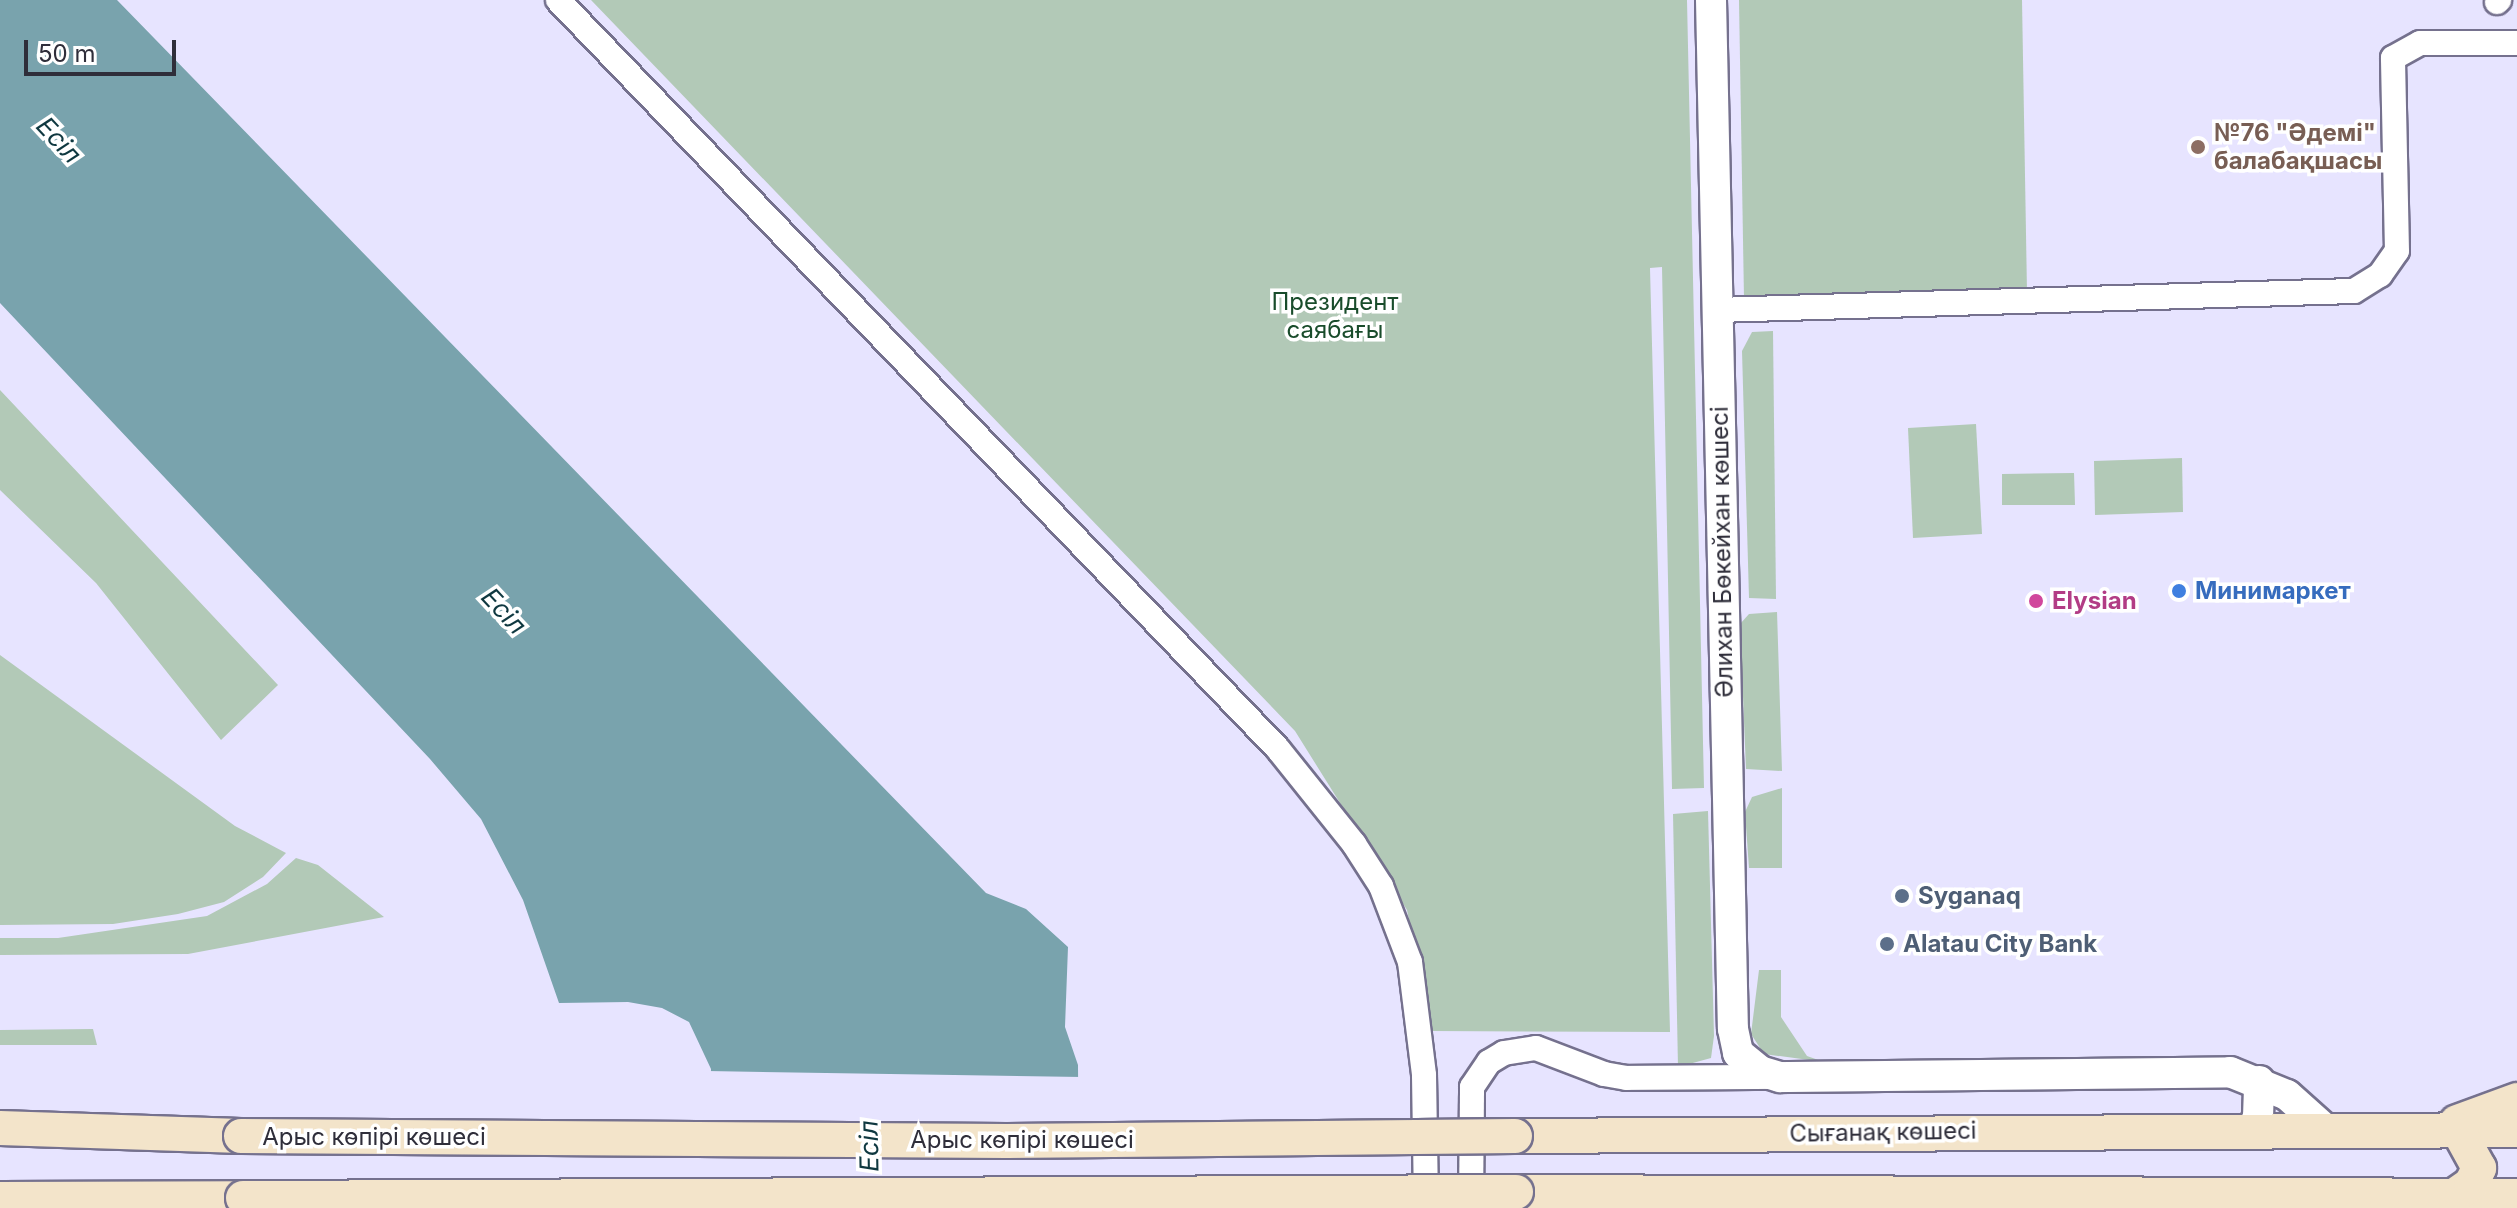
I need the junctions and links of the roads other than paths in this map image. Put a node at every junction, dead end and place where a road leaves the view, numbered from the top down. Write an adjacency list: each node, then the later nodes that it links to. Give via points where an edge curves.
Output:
1 (558, 0): 18 (street, via 1278,749 1354,844 1381,886 1410,962 1424,1075)
2 (1711, 0): 4 (street, Әлихан Бөкейхан көшесі)
3 (2517, 43): 4 (street, via 2420,43 2393,58 2397,251 2380,275 2354,291)
4 (1717, 310): 5 (street, Әлихан Бөкейхан көшесі, via 1734,1041 1747,1063)
5 (1780, 1077): 6 (street, via 2230,1072); 19 (street, via 1627,1078 1536,1048 1504,1053 1489,1062 1472,1087)
6 (2259, 1081): 9 (street, via 2258,1117); 10 (street, via 2287,1095)
7 (2517, 1100): 11 (main road)
8 (0, 1128): 13 (main road, Арыс көпірі көшесі, bridge, via 241,1136 1007,1141)
9 (2252, 1129): 10 (main road, Сығанақ көшесі); 13 (main road, Сығанақ көшесі)
10 (2325, 1129): 11 (main road, Сығанақ көшесі)
11 (2446, 1130): 12 (main road, Сығанақ көшесі); 15 (main road, via 2479,1168 2471,1184)
12 (2517, 1130)
13 (1515, 1136)
14 (2344, 1195): 15 (main road); 17 (main road, bridge, via 1516,1192); 20 (main road)
15 (2454, 1196): 16 (main road)
16 (2517, 1196)
17 (0, 1199)
18 (1426, 1208)
19 (1471, 1208)
20 (2410, 1208)

